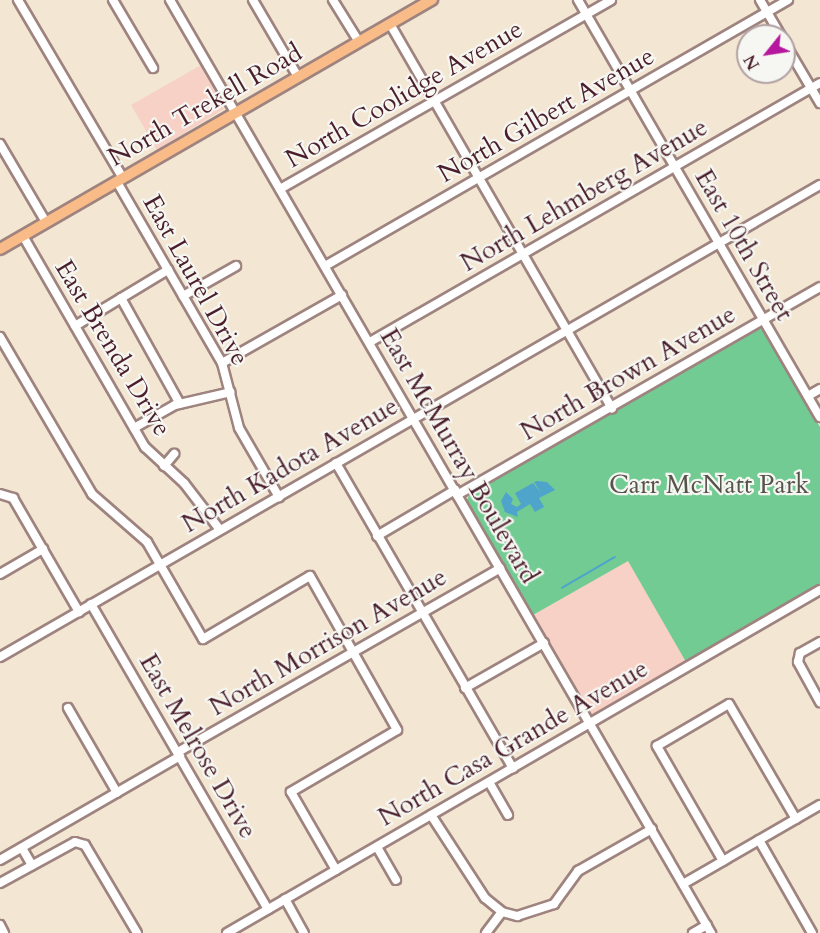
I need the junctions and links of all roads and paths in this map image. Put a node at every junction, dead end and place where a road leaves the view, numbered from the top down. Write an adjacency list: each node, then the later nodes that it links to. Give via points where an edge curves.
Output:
1 (18, 0): 28 (street, East Laurel Drive)
2 (113, 0): 17 (street)
3 (170, 0): 24 (street, East McMurray Boulevard)
4 (253, 0): 18 (street)
5 (333, 0): 15 (street)
6 (432, 0): 13 (main road, North Trekell Road)
7 (578, 0): 12 (street, East 10th Street)
8 (611, 0): 12 (street, North Coolidge Avenue)
9 (759, 0): 11 (street)
10 (788, 0): 11 (street, North Gilbert Avenue)
11 (766, 12): 14 (street); 21 (street, North Gilbert Avenue)
12 (586, 14): 21 (street, East 10th Street); 22 (street, North Coolidge Avenue)
13 (390, 24): 15 (main road, North Trekell Road); 22 (street)
14 (774, 24)
15 (360, 42): 18 (main road, North Trekell Road)
16 (796, 62): 20 (street)
17 (153, 68)
18 (298, 77): 24 (main road, North Trekell Road)
19 (820, 83): 20 (street, North Lehmberg Avenue)
20 (811, 88): 23 (street); 26 (street, North Lehmberg Avenue)
21 (631, 91): 26 (street, East 10th Street); 27 (street, North Gilbert Avenue)
22 (435, 102): 27 (street); 30 (street, North Coolidge Avenue)
23 (820, 103)
24 (237, 112): 28 (main road, North Trekell Road); 30 (street, East McMurray Boulevard)
25 (0, 144): 31 (street)
26 (675, 167): 33 (street, East 10th Street); 35 (street, North Lehmberg Avenue)
27 (480, 178): 35 (street); 37 (street, North Gilbert Avenue)
28 (120, 180): 31 (main road, North Trekell Road); 38 (street, East Laurel Drive)
29 (820, 185): 33 (street, North Kadota Avenue)
30 (280, 189): 37 (street, East McMurray Boulevard)
31 (46, 222): 32 (main road, North Trekell Road)
32 (23, 236): 34 (main road, North Trekell Road); 44 (street, East Brenda Drive)
33 (719, 243): 43 (street, East 10th Street); 45 (street, North Kadota Avenue)
34 (0, 249)
35 (523, 254): 45 (street); 47 (street, North Lehmberg Avenue)
36 (236, 266): 41 (street)
37 (325, 266): 40 (street, East McMurray Boulevard)
38 (168, 270): 41 (street, East Laurel Drive); 42 (street)
39 (820, 287): 43 (street, North Brown Avenue)
40 (342, 295): 47 (street, East McMurray Boulevard); 48 (street)
41 (183, 296): 48 (street, East Laurel Drive)
42 (121, 298): 44 (street); 52 (street)
43 (763, 319): 51 (street, East 10th Street); 53 (street, North Brown Avenue)
44 (75, 326): 56 (street, East Brenda Drive)
45 (567, 331): 53 (street); 55 (street, North Kadota Avenue)
46 (0, 337): 66 (street, via 92,494 147,542)
47 (370, 342): 55 (street, East McMurray Boulevard)
48 (222, 363): 50 (street, East Laurel Drive)
49 (820, 388): 51 (street)
50 (231, 392): 52 (street); 62 (street, East Laurel Drive, via 239,428)
51 (808, 396): 54 (street, East 10th Street)
52 (180, 404): 56 (street)
53 (612, 408): 60 (street, North Brown Avenue)
54 (820, 417)
55 (414, 418): 58 (street, North Kadota Avenue); 60 (street, East McMurray Boulevard)
56 (134, 428): 59 (street, East Brenda Drive, via 145,447)
57 (174, 454): 59 (street)
58 (336, 464): 62 (street, North Kadota Avenue); 64 (street)
59 (164, 466): 63 (street, East Brenda Drive, via 197,497)
60 (456, 492): 64 (street, North Brown Avenue); 67 (street, East McMurray Boulevard)
61 (0, 494): 65 (street, via 13,498)
62 (279, 496): 63 (street, North Kadota Avenue)
63 (220, 530): 66 (street, North Kadota Avenue)
64 (377, 536): 72 (street)
65 (43, 549): 68 (street); 71 (street)
66 (160, 565): 70 (street, North Kadota Avenue); 75 (street, via 203,639 310,576)
67 (500, 568): 72 (street, North Morrison Avenue); 74 (street, East McMurray Boulevard)
68 (0, 574)
69 (820, 590): 80 (street, North Casa Grande Avenue)
70 (91, 604): 71 (street, North Kadota Avenue); 81 (street, East Melrose Drive)
71 (79, 612): 76 (street, North Kadota Avenue)
72 (421, 612): 75 (street, North Morrison Avenue); 77 (street)
73 (820, 642): 78 (street, via 800,653 798,662)
74 (544, 643): 77 (street); 80 (street, East McMurray Boulevard)
75 (353, 652): 81 (street, North Morrison Avenue); 96 (street, via 398,730 291,792)
76 (0, 657)
77 (465, 688): 82 (street)
78 (820, 702)
79 (68, 708): 84 (street)
80 (590, 722): 82 (street, North Casa Grande Avenue); 89 (street, East McMurray Boulevard)
81 (179, 754): 84 (street, North Morrison Avenue); 101 (street, East Melrose Drive)
82 (513, 768): 83 (street, North Casa Grande Avenue)
83 (489, 782): 86 (street, North Casa Grande Avenue); 87 (street)
84 (117, 793): 92 (street, North Morrison Avenue)
85 (820, 805): 88 (street)
86 (431, 815): 91 (street, North Casa Grande Avenue); 102 (street, via 485,898)
87 (508, 815)
88 (796, 819): 90 (street); 94 (street, via 729,704 657,746)
89 (652, 829): 99 (street, East McMurray Boulevard); 102 (street, via 578,871 554,904 517,916)
90 (759, 840): 94 (street); 111 (street)
91 (377, 847): 96 (street, North Casa Grande Avenue); 97 (street)
92 (22, 848): 93 (street, North Morrison Avenue); 95 (street)
93 (0, 860)
94 (723, 861): 99 (street)
95 (32, 865): 98 (street); 106 (street, via 75,842 85,845)
96 (336, 870): 100 (street, North Casa Grande Avenue)
97 (396, 880)
98 (0, 884)
99 (683, 884): 104 (street, East McMurray Boulevard)
100 (285, 899): 101 (street, North Casa Grande Avenue); 108 (street)
101 (268, 909): 107 (street, North Casa Grande Avenue)
102 (502, 912): 109 (street)
103 (0, 925): 105 (street)
104 (709, 929): 110 (street)
105 (4, 933)
106 (137, 933)
107 (227, 933)
108 (304, 933)
109 (486, 933)
110 (693, 933)
111 (812, 933)

